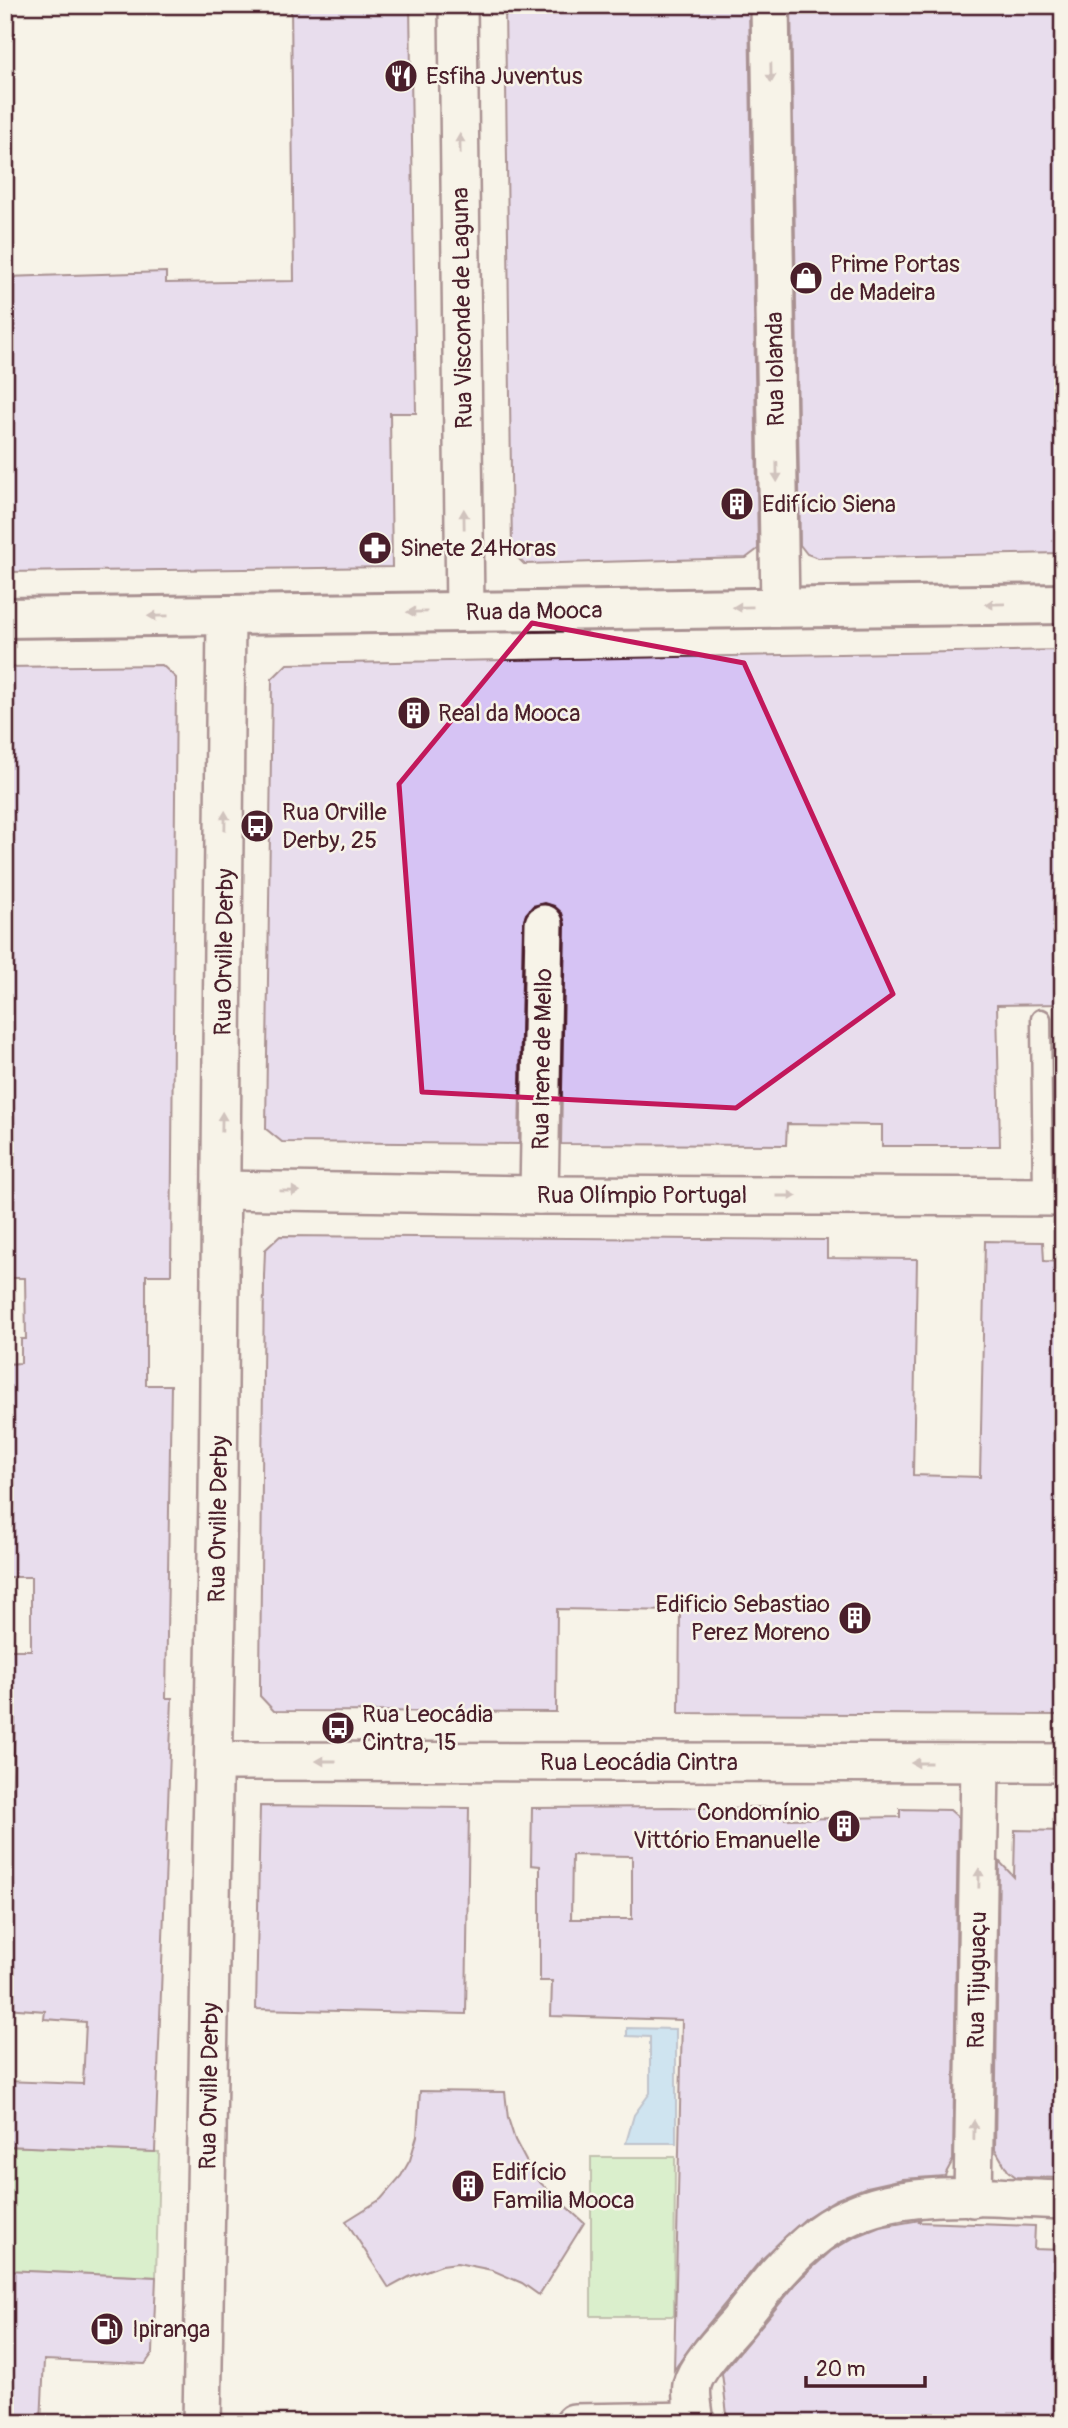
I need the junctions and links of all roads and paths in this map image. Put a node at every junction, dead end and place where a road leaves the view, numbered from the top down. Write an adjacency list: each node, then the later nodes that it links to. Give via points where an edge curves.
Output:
1 (458, 5): 5 (street, Rua Visconde de Laguna, one-way to 1)
2 (770, 5): 4 (street, Rua Iolanda, one-way to 4)
3 (1063, 604): 4 (main road, Rua da Mooca, one-way to 4)
4 (780, 607): 5 (main road, Rua da Mooca, one-way to 5)
5 (465, 612): 6 (main road, Rua da Mooca, one-way to 6)
6 (226, 615): 7 (main road, Rua da Mooca, one-way to 7); 10 (street, Rua Orville Derby, one-way to 6)
7 (5, 618)
8 (544, 924): 11 (street, Rua Irene de Mello)
9 (1041, 1018): 12 (lane)
10 (222, 1190): 11 (street, Rua Olímpio Portugal, one-way to 11); 13 (street, Rua Orville Derby)
11 (539, 1195): 12 (street, Rua Olímpio Portugal, one-way to 12)
12 (1053, 1197)
13 (215, 1761): 14 (street, Rua Leocádia Cintra, one-way to 13); 19 (street, Rua Orville Derby)
14 (980, 1763): 15 (street, Rua Leocádia Cintra); 16 (street, Rua Tijuguaçu, one-way to 14)
15 (1063, 1763)
16 (973, 2198): 17 (street); 18 (street, via 884,2204 820,2233 789,2260 703,2365 692,2385)
17 (1063, 2200)
18 (695, 2422): 20 (street)
19 (202, 2423)
20 (574, 2423)

